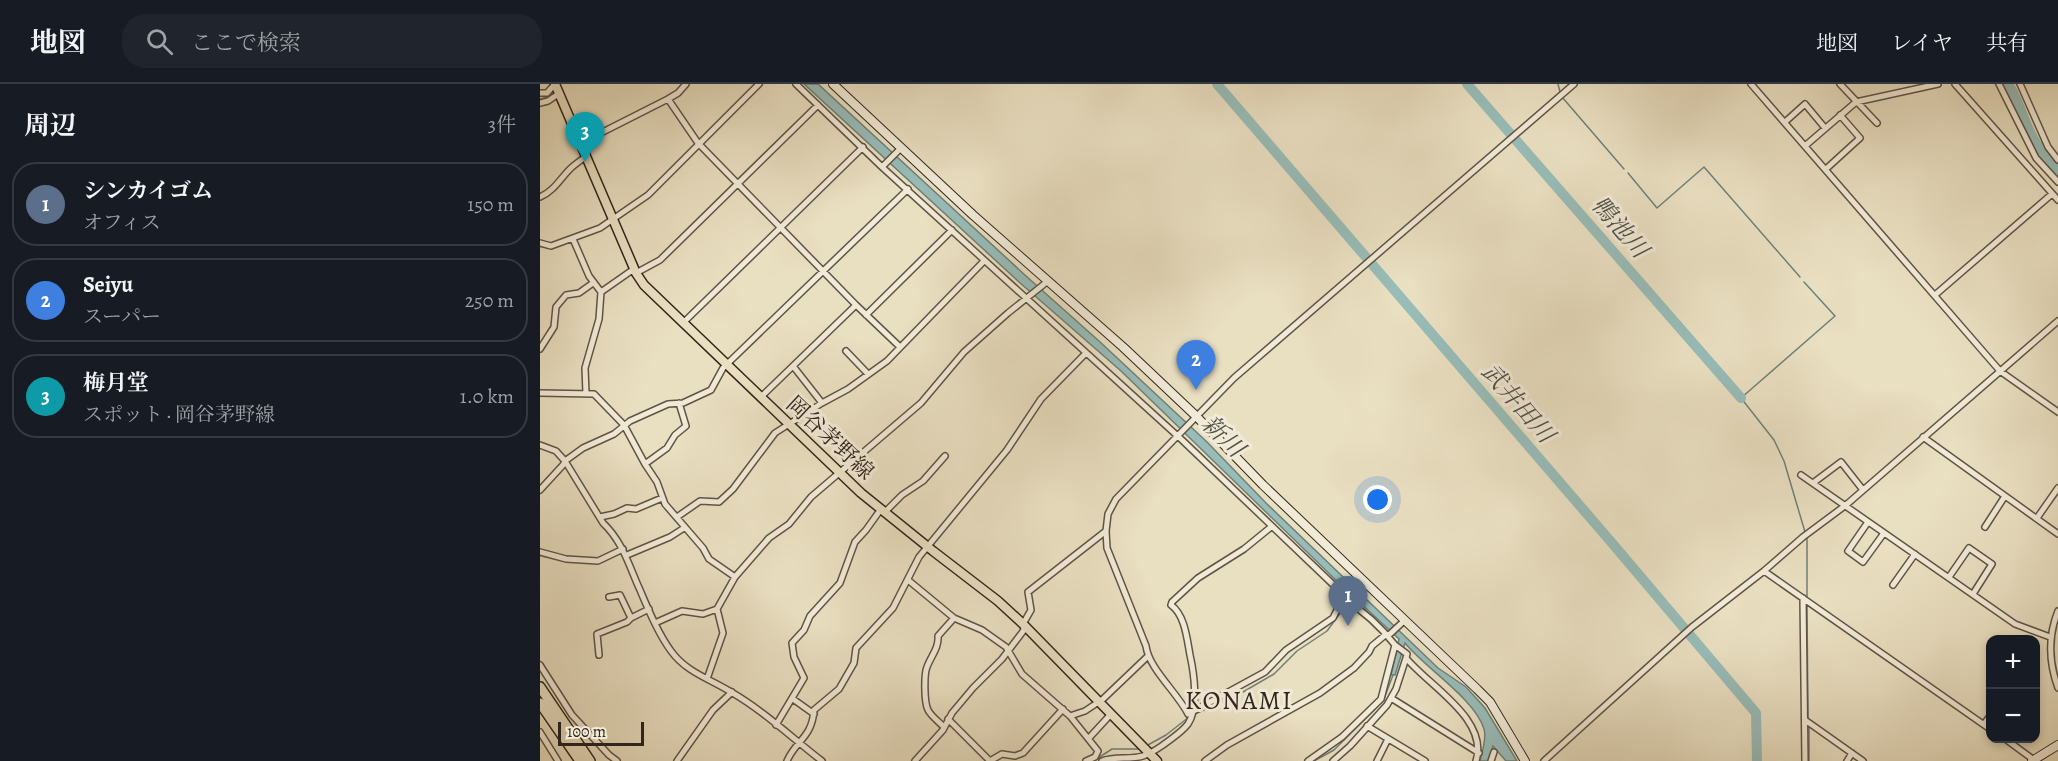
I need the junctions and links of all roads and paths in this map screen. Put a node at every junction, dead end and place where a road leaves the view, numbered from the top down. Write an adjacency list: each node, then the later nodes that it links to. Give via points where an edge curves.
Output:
1 (686, 84): 14 (street)
2 (759, 84): 23 (street)
3 (796, 84): 17 (street)
4 (833, 84): 26 (street)
5 (1574, 84): 68 (street, via 1234,378)
6 (1751, 84): 19 (street)
7 (1840, 84): 15 (street)
8 (1938, 84): 15 (street)
9 (1955, 84): 34 (street)
10 (1999, 84): 31 (street, via 2036,158)
11 (2020, 84): 28 (street, via 2048,147)
12 (557, 87): 13 (street); 16 (street, via 548,101); 22 (main road, 岡谷茅野線)
13 (540, 93)
14 (668, 99): 22 (street); 23 (street)
15 (1856, 102): 18 (street); 20 (street)
16 (540, 103)
17 (818, 105): 25 (street); 32 (street)
18 (1840, 115): 21 (street); 30 (street, via 1860,138)
19 (1785, 122): 21 (street, via 1805,104); 24 (street)
20 (1877, 123)
21 (1825, 128): 24 (street)
22 (581, 143): 27 (main road, 岡谷茅野線)
23 (698, 143): 32 (street); 37 (street, via 648,195)
24 (1805, 146): 30 (street)
25 (863, 147): 29 (street); 38 (street)
26 (899, 151): 29 (street); 46 (street)
27 (586, 156): 35 (street); 37 (main road, 岡谷茅野線)
28 (2058, 160)
29 (883, 166): 33 (street)
30 (1826, 169): 48 (street)
31 (2058, 182)
32 (738, 184): 38 (street); 44 (street, via 660,260)
33 (908, 189): 39 (street); 43 (street)
34 (2052, 194): 36 (street); 48 (street)
35 (540, 197)
36 (2058, 200)
37 (613, 218): 40 (street); 44 (main road, 岡谷茅野線)
38 (780, 228): 43 (street); 53 (street)
39 (952, 230): 42 (street); 51 (street)
40 (573, 239): 41 (street, via 551,246); 45 (street)
41 (540, 243)
42 (984, 261): 49 (street); 54 (street)
43 (824, 272): 50 (street); 58 (street)
44 (636, 273): 47 (street, via 631,271); 53 (main road, 岡谷茅野線)
45 (593, 283): 47 (street); 55 (street, via 579,293 566,295 556,307 554,327)
46 (1045, 283): 49 (street); 68 (street, via 1123,347)
47 (601, 292): 63 (street, via 599,319 585,368)
48 (1935, 294): 60 (street)
49 (1028, 297): 57 (street); 77 (street, via 956,360 921,403)
50 (856, 305): 51 (street); 59 (street)
51 (866, 315): 54 (street)
52 (2058, 321): 60 (street)
53 (682, 322): 58 (main road, 岡谷茅野線)
54 (900, 347): 61 (street)
55 (540, 349)
56 (846, 351): 61 (street)
57 (1086, 353): 71 (street); 97 (street, via 1041,399 1007,450)
58 (727, 364): 64 (main road, 岡谷茅野線); 65 (street, via 711,390)
59 (793, 366): 64 (street); 66 (street)
60 (2000, 371): 67 (street); 72 (street)
61 (868, 374): 66 (street)
62 (540, 393): 63 (street)
63 (586, 393): 70 (street, via 594,394)
64 (761, 397): 69 (main road, 岡谷茅野線)
65 (679, 403): 70 (street); 76 (street, via 686,426 667,448)
66 (822, 403): 69 (street)
67 (2058, 412)
68 (1194, 418): 71 (street); 115 (street)
69 (789, 423): 77 (main road, 岡谷茅野線); 88 (street, via 775,433 719,502 700,501)
70 (624, 425): 75 (street); 76 (street)
71 (1177, 435): 92 (street); 94 (street, via 1116,499 1108,514)
72 (1923, 437): 82 (street); 83 (street)
73 (540, 445): 75 (street, via 556,451)
74 (945, 456): 86 (street, via 923,481)
75 (565, 461): 81 (street); 87 (street)
76 (645, 464): 84 (street)
77 (841, 473): 86 (main road, 岡谷茅野線); 102 (street, via 811,497 789,524 769,538)
78 (1801, 475): 79 (street)
79 (1813, 483): 82 (street, via 1841,462); 85 (street)
80 (2058, 488): 89 (street)
81 (540, 490)
82 (1863, 490): 85 (street)
83 (2005, 496): 89 (street); 91 (street)
84 (662, 498): 87 (street, via 636,510 627,508); 88 (street)
85 (1846, 506): 90 (street); 101 (street)
86 (883, 511): 97 (main road, 岡谷茅野線); 131 (street, via 855,542 840,583 792,643 804,678)
87 (600, 517): 99 (street)
88 (677, 517): 93 (street)
89 (2037, 518): 96 (street)
90 (1868, 522): 95 (street); 95 (street, via 1848,551 1863,562)
91 (1984, 526)
92 (1271, 527): 108 (street); 134 (street, via 1198,578 1172,602 1186,635 1194,675)
93 (684, 528): 99 (street, via 670,537); 102 (street, via 709,559)
94 (1106, 531): 117 (street, via 1028,592 1031,610); 123 (street, via 1107,548)
95 (1884, 533): 100 (street)
96 (2058, 534)
97 (928, 546): 104 (street); 117 (main road, 岡谷茅野線)
98 (540, 552): 99 (street, via 598,561)
99 (625, 552): 110 (street)
100 (1915, 554): 103 (street); 105 (street)
101 (1764, 571): 109 (street); 177 (street, via 1686,632)
102 (735, 577): 111 (street)
103 (1949, 577): 106 (street); 106 (street, via 1969,548 1992,564)
104 (908, 580): 114 (street); 135 (street, via 893,608 856,648 854,663 839,689)
105 (1893, 585)
106 (1972, 594): 119 (street, via 2015,624)
107 (609, 597): 113 (street, via 620,595)
108 (1343, 598): 118 (street); 134 (street, via 1333,618 1286,650 1265,672)
109 (1803, 598): 139 (street); 141 (street)
110 (649, 609): 113 (street); 116 (street)
111 (717, 609): 116 (street, via 703,614 682,611); 126 (street, via 723,633)
112 (2058, 610): 119 (street)
113 (631, 618): 122 (street, via 597,634)
114 (954, 618): 121 (street, via 982,630); 144 (street, via 938,636 939,644 925,675 928,711)
115 (1403, 622): 118 (street); 176 (street, via 1490,702)
116 (655, 623): 126 (street, via 673,653)
117 (1023, 624): 121 (street, via 1024,630); 132 (main road, 岡谷茅野線)
118 (1389, 634): 120 (street); 169 (street, via 1372,646 1354,668 1320,693)
119 (2050, 637): 127 (street)
120 (1395, 645): 124 (street, via 1407,654); 170 (street, via 1381,699 1342,737)
121 (1007, 651): 133 (street, via 1022,674); 138 (street)
122 (598, 655)
123 (1147, 657): 132 (street); 134 (street, via 1188,714)
124 (1406, 658): 130 (street); 153 (street, via 1467,720 1477,737)
125 (540, 665): 160 (street, via 572,715)
126 (707, 679): 128 (street)
127 (2058, 688)
128 (732, 692): 142 (street); 161 (street, via 713,710)
129 (541, 695): 158 (highway); 159 (highway)
130 (1391, 698): 143 (street); 153 (street)
131 (793, 699): 135 (street); 142 (street)
132 (1099, 701): 136 (main road, 岡谷茅野線); 137 (street)
133 (1063, 709): 137 (street); 155 (street)
134 (1194, 709): 151 (street, via 1178,735)
135 (814, 714): 149 (street, via 813,724)
136 (1111, 714): 146 (street); 151 (main road, 岡谷茅野線)
137 (1070, 716): 146 (street)
138 (948, 719): 144 (street); 165 (street)
139 (1805, 720): 154 (street); 178 (street)
140 (1986, 721): 141 (street)
141 (1984, 724)
142 (776, 725): 149 (street)
143 (1366, 726): 147 (street); 171 (street)
144 (944, 727): 164 (street)
145 (540, 732): 157 (street)
146 (1089, 738): 166 (street, via 1098,751)
147 (1388, 740): 172 (street); 173 (street)
148 (2011, 743): 156 (street)
149 (800, 745): 162 (street, via 792,750); 163 (street)
150 (2058, 745): 156 (street)
151 (1145, 749): 167 (street, via 1142,757); 168 (main road, 岡谷茅野線)
152 (1494, 752): 175 (street)
153 (1479, 753): 174 (street)
154 (1852, 753): 179 (street); 180 (street)
155 (1016, 758): 165 (street, via 1002,754)
156 (2033, 760)
157 (558, 761)
158 (580, 761)
159 (590, 761)
160 (617, 761)
161 (677, 761)
162 (787, 761)
163 (822, 761)
164 (915, 761)
165 (990, 761)
166 (1086, 761)
167 (1102, 761)
168 (1157, 761)
169 (1205, 761)
170 (1308, 761)
171 (1333, 761)
172 (1377, 761)
173 (1425, 761)
174 (1476, 761)
175 (1491, 761)
176 (1525, 761)
177 (1544, 761)
178 (1805, 761)
179 (1846, 761)
180 (1863, 761)

